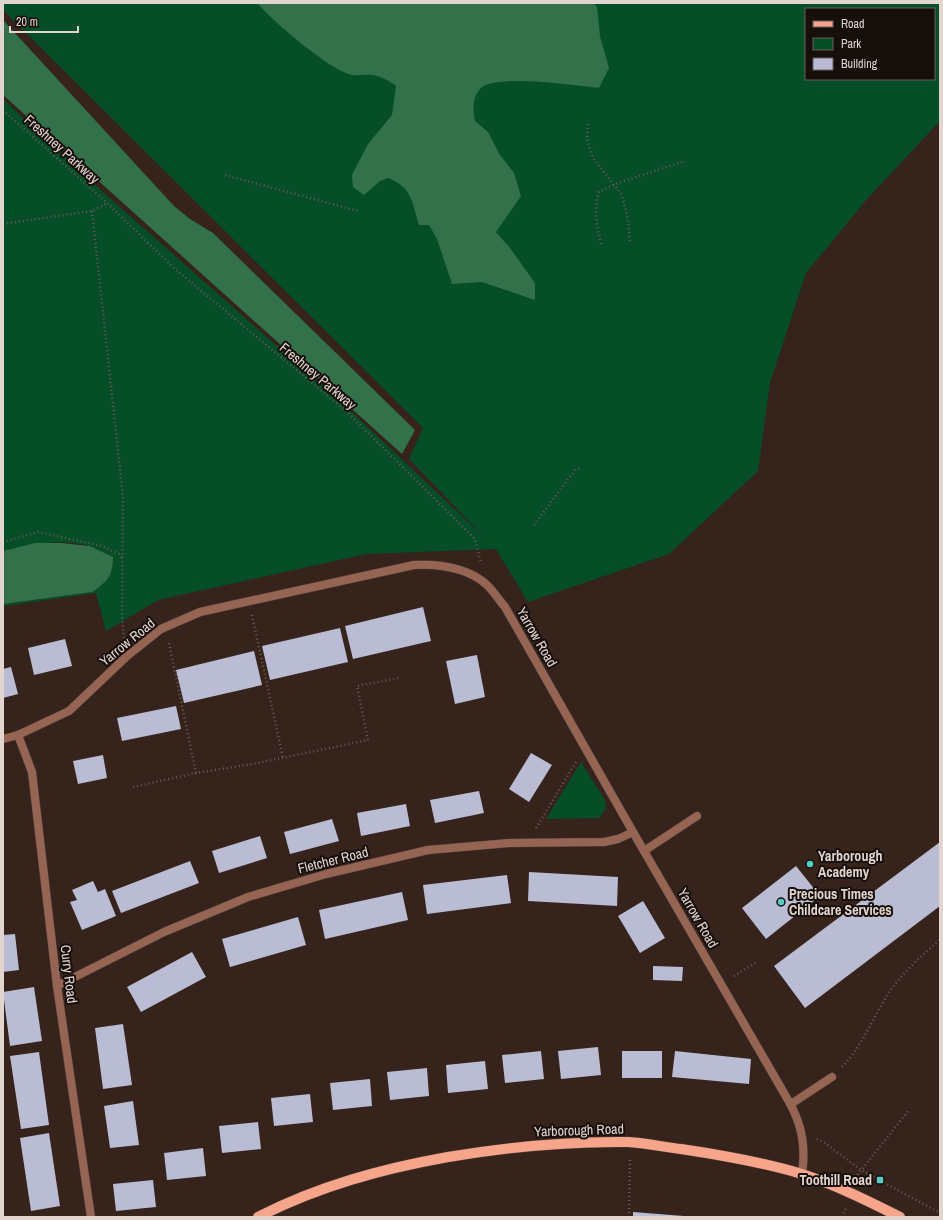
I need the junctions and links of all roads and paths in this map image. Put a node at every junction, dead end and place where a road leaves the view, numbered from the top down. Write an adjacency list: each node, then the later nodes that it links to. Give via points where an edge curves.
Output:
1 (3, 110): 6 (path, Freshney Parkway)
2 (588, 124): 5 (path, via 587,140 593,158)
3 (686, 161): 5 (path)
4 (225, 175): 7 (path)
5 (613, 185): 10 (path, via 622,194 626,207); 11 (path, via 599,192 596,200 595,215)
6 (107, 203): 8 (path); 16 (path, Freshney Parkway, via 175,269 347,412 475,539)
7 (358, 211)
8 (92, 212): 9 (path); 15 (path, via 123,497)
9 (3, 224)
10 (630, 242)
11 (601, 244)
12 (582, 468): 13 (path, via 575,470)
13 (534, 525)
14 (3, 542): 15 (path, via 38,532 102,546)
15 (123, 558): 19 (path, via 122,616)
16 (486, 585): 17 (street, Yarrow Road, via 469,574 450,567 414,565); 23 (street, Yarrow Road, via 505,606)
17 (249, 601): 18 (street, Yarrow Road, via 200,612); 24 (path)
18 (166, 627): 19 (street, Yarrow Road); 25 (path)
19 (126, 657): 21 (street, Yarrow Road, via 69,711)
20 (399, 678): 24 (path, via 357,686 368,740)
21 (18, 735): 22 (street, Yarrow Road); 34 (street, Curry Road, via 32,772)
22 (3, 739)
23 (585, 747): 28 (street, Yarrow Road); 29 (path)
24 (283, 758): 25 (path)
25 (196, 773): 26 (path)
26 (133, 787)
27 (697, 816): 30 (street)
28 (633, 832): 29 (street, Fletcher Road, via 604,842); 30 (street, Yarrow Road)
29 (526, 843): 34 (street, Fletcher Road, via 428,850 326,874 255,895 164,932)
30 (644, 851): 33 (street, Yarrow Road)
31 (940, 940): 35 (path, via 912,966 889,993 868,1033 853,1055)
32 (757, 962): 33 (path)
33 (721, 984): 36 (street, Yarrow Road)
34 (57, 986): 44 (street, Curry Road)
35 (832, 1077): 36 (street)
36 (791, 1104): 38 (street, Yarrow Road)
37 (909, 1110): 40 (path)
38 (802, 1132): 40 (path, via 825,1143); 41 (street, Yarrow Road)
39 (630, 1142): 41 (main road, Yarborough Road, via 718,1154); 45 (main road, Yarborough Road, via 557,1143 486,1151 416,1163 348,1179 285,1203); 46 (path)
40 (861, 1170): 42 (path); 43 (path)
41 (802, 1174): 42 (main road, Yarborough Road)
42 (844, 1191): 47 (main road, Yarborough Road)
43 (940, 1213)
44 (91, 1217)
45 (258, 1217)
46 (629, 1217)
47 (900, 1217)

